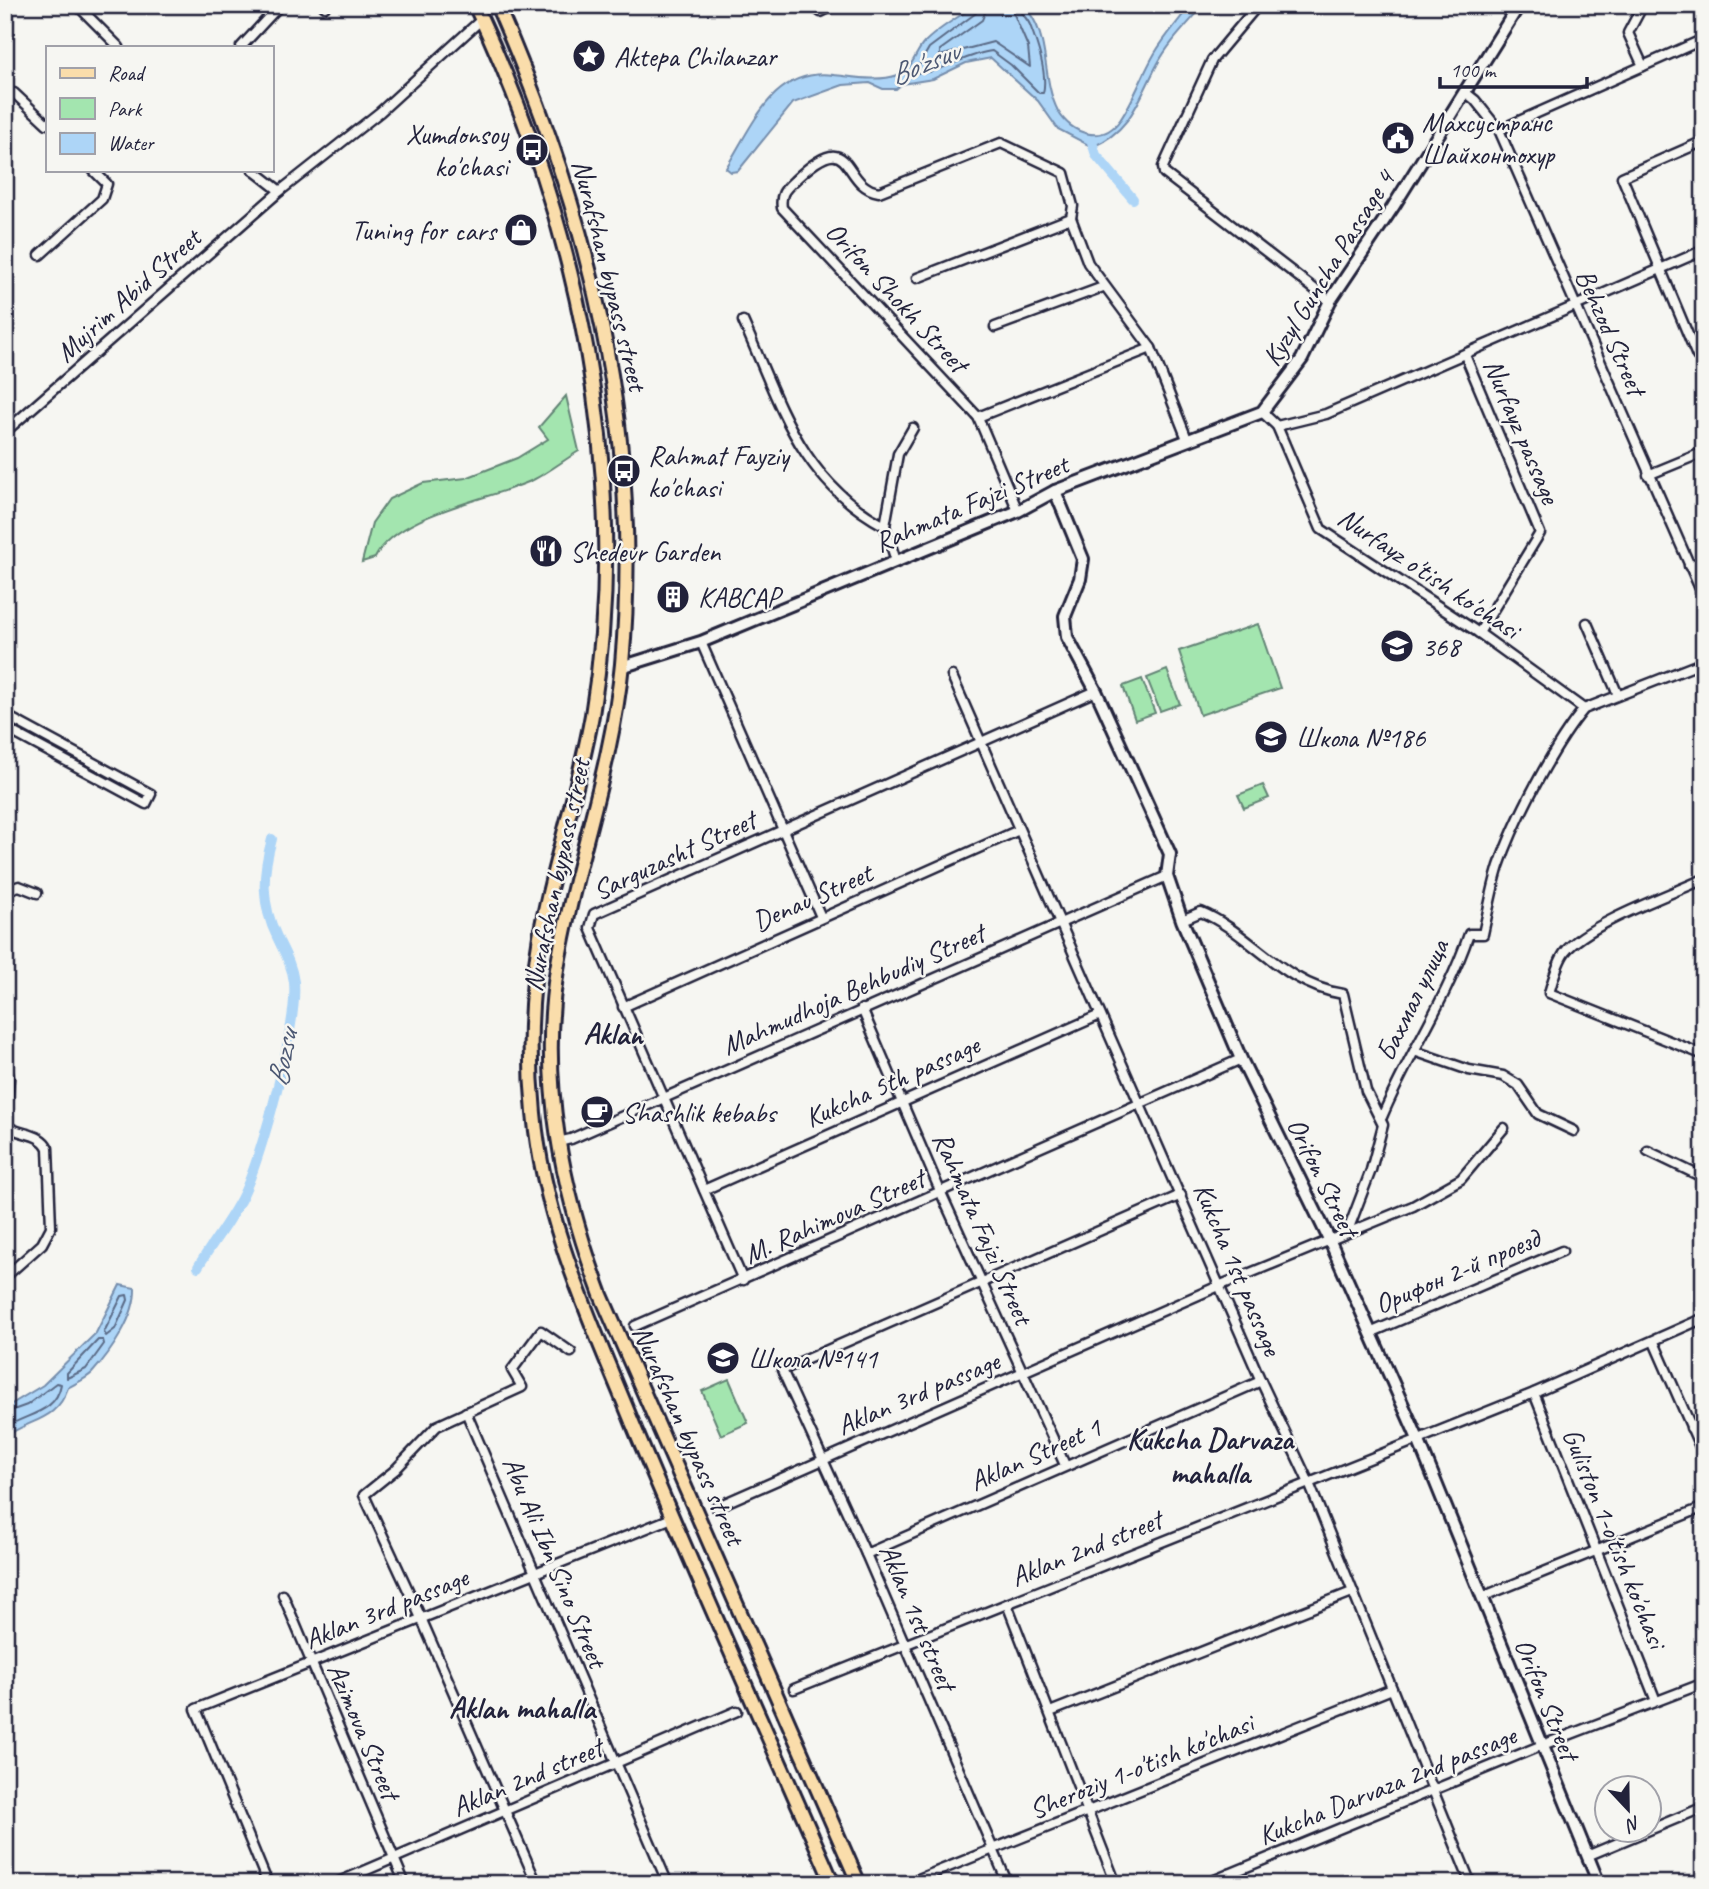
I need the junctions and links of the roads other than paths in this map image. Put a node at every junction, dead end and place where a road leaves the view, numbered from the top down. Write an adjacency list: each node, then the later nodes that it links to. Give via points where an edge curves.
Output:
1 (77, 5): 12 (street)
2 (280, 5): 13 (street)
3 (475, 5): 10 (main road, Nurafshan bypass street)
4 (497, 5): 23 (main road, Nurafshan bypass street)
5 (812, 5): 6 (street, via 821,12)
6 (835, 5)
7 (1258, 5): 31 (street, via 1212,60 1164,173)
8 (1519, 5): 15 (street, Kyzyl Guncha Passage 4)
9 (1643, 5): 14 (street, via 1628,33)
10 (482, 19): 22 (street, Mujrim Abid Street, via 358,130); 24 (main road, Nurafshan bypass street)
11 (1704, 39): 14 (street)
12 (119, 46)
13 (242, 46)
14 (1643, 66): 18 (street)
15 (1465, 92): 18 (street, Behzod Street); 31 (street, Kyzyl Guncha Passage 4)
16 (5, 94): 17 (street, via 14,93)
17 (46, 123)
18 (1499, 130): 32 (street, Behzod Street)
19 (1704, 141): 28 (street, via 1622,177)
20 (95, 172): 27 (street, via 107,184 102,199)
21 (256, 172): 22 (street)
22 (280, 191): 42 (street, Mujrim Abid Street)
23 (572, 207): 24 (main road, via 564,215); 44 (main road, Nurafshan bypass street, via 597,298)
24 (553, 213): 45 (main road, Nurafshan bypass street, via 582,322)
25 (1071, 218): 29 (street); 30 (street, via 1087,263); 39 (street, Orifon Shokh Street, via 1073,206 1064,173 1006,143 879,192 865,186 842,158 829,156 816,160 785,190 782,208)
26 (1704, 250): 28 (street, Nurfayz passage)
27 (40, 255)
28 (1661, 269): 32 (street, Nurfayz passage); 37 (street)
29 (917, 278)
30 (1103, 287): 34 (street); 35 (street)
31 (1330, 301): 38 (street, Kyzyl Guncha Passage 4, via 1301,359)
32 (1574, 306): 36 (street, Nurfayz passage); 47 (street, Behzod Street)
33 (743, 321): 50 (street, via 804,456 854,510)
34 (995, 327)
35 (1151, 348): 39 (street); 43 (street)
36 (1465, 355): 40 (street, Nurfayz passage, via 1326,414); 56 (street, Nurfayz passage, via 1540,533)
37 (1697, 356)
38 (1262, 412): 40 (street, Nurfayz o'tish ko'chasi); 43 (street, Rahmata Fajzi Street)
39 (978, 417): 49 (street)
40 (1277, 426): 56 (street, Nurfayz o'tish ko'chasi, via 1321,528)
41 (913, 428): 50 (street, via 898,454)
42 (5, 432)
43 (1186, 439): 48 (street, Rahmata Fajzi Street)
44 (623, 440): 45 (main road, via 610,434); 59 (main road, Nurafshan bypass street, via 628,565)
45 (600, 443): 76 (main road, Nurafshan bypass street, via 607,544 598,675)
46 (1704, 452): 47 (street)
47 (1648, 475): 53 (street, Behzod Street)
48 (1055, 491): 49 (street, Rahmata Fajzi Street); 61 (street, Orifon Street, via 1083,559 1065,630)
49 (1018, 511): 52 (street, Rahmata Fajzi Street)
50 (885, 526): 52 (street)
51 (1704, 560): 53 (street)
52 (896, 561): 57 (street, Rahmata Fajzi Street)
53 (1689, 566): 54 (street, Behzod Street)
54 (1704, 598)
55 (1587, 623): 62 (street)
56 (1479, 633): 63 (street, Nurfayz o'tish ko'chasi)
57 (701, 642): 59 (street, Rahmata Fajzi Street); 67 (street)
58 (1704, 662): 62 (street)
59 (621, 667): 77 (main road, Nurafshan bypass street, via 603,775)
60 (952, 676): 66 (street, Kukcha 1st passage)
61 (1096, 691): 66 (street, Sarguzasht Street); 69 (street, Orifon Street, via 1170,854)
62 (1618, 695): 63 (street)
63 (1584, 709): 81 (street, Бахмал улица, via 1521,815 1499,866 1483,934 1469,934)
64 (5, 715): 65 (street, via 151,794 146,804)
65 (5, 728)
66 (980, 742): 67 (street, Sarguzasht Street); 68 (street, Kukcha 1st passage)
67 (783, 830): 73 (street); 78 (street, Sarguzasht Street, via 594,914 590,928)
68 (1019, 830): 73 (street, Denau Street); 75 (street, Kukcha 1st passage)
69 (1167, 876): 74 (street, Orifon Street); 75 (street, Mahmudhoja Behbudiy Street)
70 (1704, 879): 82 (street, via 1576,942 1562,956 1549,993)
71 (5, 891): 72 (street, via 19,886)
72 (37, 893)
73 (821, 917): 78 (street, Denau Street)
74 (1182, 920): 83 (street, Orifon Street); 90 (street, Бахмал улица, via 1201,912 1215,918 1280,969 1343,994 1367,1091)
75 (1059, 923): 79 (street, Mahmudhoja Behbudiy Street); 80 (street, Kukcha 1st passage)
76 (536, 969): 77 (main road, via 545,977); 85 (main road, Nurafshan bypass street, via 531,1009)
77 (556, 972): 86 (main road, Nurafshan bypass street)
78 (623, 1007): 87 (street, Sarguzasht Street)
79 (862, 1009): 87 (street, Mahmudhoja Behbudiy Street); 88 (street, Rahmata Fajzi Street)
80 (1100, 1015): 88 (street, Kukcha 5th passage); 89 (street, Kukcha 1st passage)
81 (1416, 1052): 90 (street, Бахмал улица); 92 (street, via 1503,1076 1518,1085 1538,1114)
82 (1704, 1055)
83 (1241, 1059): 89 (street, M. Rahimova Street); 100 (street, Orifon Street)
84 (5, 1061): 102 (street, via 9,1078 5,1124 43,1140 48,1148 51,1227 42,1244)
85 (532, 1083): 86 (main road, via 541,1074); 124 (main road, Nurafshan bypass street, via 541,1164 559,1242)
86 (552, 1083): 93 (main road, Nurafshan bypass street)
87 (662, 1099): 93 (street, Mahmudhoja Behbudiy Street); 96 (street, Sarguzasht Street)
88 (902, 1101): 96 (street, Kukcha 5th passage); 97 (street, Rahmata Fajzi Street)
89 (1140, 1106): 97 (street, M. Rahimova Street); 98 (street, Kukcha 1st passage)
90 (1382, 1117): 99 (street, Бахмал улица, via 1371,1170)
91 (1504, 1128): 99 (street, Аklаn 3rd passage, via 1461,1179 1413,1206)
92 (1574, 1131)
93 (558, 1142): 157 (main road, Nurafshan bypass street, via 575,1223 601,1295)
94 (1648, 1150): 95 (street)
95 (1704, 1178)
96 (704, 1190): 103 (street, Sarguzasht Street)
97 (941, 1193): 103 (street, M. Rahimova Street); 104 (street, Rahmata Fajzi Street)
98 (1181, 1195): 104 (street); 105 (street, Kukcha 1st passage)
99 (1347, 1233): 100 (street, Аklаn 3rd passage)
100 (1329, 1239): 105 (street, Аklаn 3rd passage); 108 (street, Orifon Street)
101 (1562, 1251): 108 (street, Орифон 2-й проезд)
102 (5, 1277)
103 (743, 1280): 107 (street, M. Rahimova Street)
104 (981, 1281): 111 (street, Rahmata Fajzi Street); 119 (street, Aklan 1st street, via 782,1370)
105 (1221, 1285): 111 (street, Аklаn 3rd passage); 112 (street, Kukcha 1st passage)
106 (1704, 1318): 109 (street, Аklаn 2nd street)
107 (635, 1326)
108 (1370, 1333): 117 (street, Orifon Street)
109 (1654, 1342): 113 (street, Аklаn 2nd street); 116 (street)
110 (571, 1352): 114 (street, via 541,1331 512,1370 522,1387)
111 (1024, 1373): 119 (street, Аklаn 3rd passage); 120 (street, Rahmata Fajzi Street)
112 (1261, 1381): 120 (street, Аklаn Street 1); 121 (street, Kukcha 1st passage)
113 (1534, 1393): 117 (street, Аklаn 2nd street); 125 (street, Guliston 1-o'tish ko'chasi)
114 (466, 1412): 127 (street, Abu Ali Ibn Sino Street); 132 (street, via 437,1426 364,1495)
115 (1704, 1416): 116 (street)
116 (1691, 1428): 118 (street)
117 (1418, 1439): 121 (street, Аklаn 2nd street); 130 (street, Orifon Street)
118 (1704, 1457)
119 (824, 1458): 122 (street, Аklаn 3rd passage); 126 (street, Aklan 1st street)
120 (1065, 1465): 126 (street, Аklаn Street 1)
121 (1309, 1483): 128 (street, Kukcha 1st passage); 131 (street, Аklаn 2nd street)
122 (716, 1507)
123 (1704, 1507): 125 (street)
124 (672, 1518): 127 (street, Аklаn 3rd passage); 156 (main road, Nurafshan bypass street)
125 (1594, 1550): 130 (street); 138 (street, Guliston 1-o'tish ko'chasi)
126 (866, 1554): 133 (street, Aklan 1st street)
127 (535, 1573): 132 (street, Аklаn 3rd passage); 142 (street, Abu Ali Ibn Sino Street)
128 (1352, 1592): 137 (street, Kukcha 1st passage); 140 (street)
129 (284, 1595): 134 (street, Azimova Street)
130 (1482, 1597): 141 (street, Orifon Street)
131 (1007, 1604): 133 (street, Аklаn 2nd street); 140 (street)
132 (421, 1618): 134 (street, Аklаn 3rd passage); 145 (street)
133 (906, 1646): 136 (street, Аklаn 2nd street); 147 (street, Aklan 1st street)
134 (311, 1662): 149 (street, Azimova Street); 151 (street, Аklаn 3rd passage, via 195,1709)
135 (1704, 1683): 138 (street, Kukcha Darvaza 2nd passage)
136 (794, 1689)
137 (1392, 1689): 143 (street, Kukcha 1st passage); 146 (street, Sheroziy 1-o'tish ko'chasi)
138 (1656, 1701): 141 (street, Kukcha Darvaza 2nd passage)
139 (737, 1712): 142 (street, Аklаn 2nd street)
140 (1050, 1712): 146 (street)
141 (1540, 1746): 143 (street, Kukcha Darvaza 2nd passage); 148 (street, Orifon Street)
142 (616, 1763): 145 (street, Аklаn 2nd street); 155 (street, Abu Ali Ibn Sino Street)
143 (1433, 1791): 150 (street, Kukcha Darvaza 2nd passage); 163 (street, Kukcha 1st passage)
144 (1704, 1807): 148 (street)
145 (505, 1811): 149 (street, Аklаn 2nd street); 154 (street)
146 (1088, 1812): 147 (street, Sheroziy 1-o'tish ko'chasi); 160 (street)
147 (993, 1851): 158 (street, Sheroziy 1-o'tish ko'chasi); 159 (street, Aklan 1st street)
148 (1587, 1856): 164 (street, Orifon Street)
149 (394, 1858): 152 (street, Аklаn 2nd street); 153 (street, Azimova Street)
150 (1229, 1874): 161 (street, Kukcha Darvaza 2nd passage); 162 (street)
151 (268, 1884)
152 (334, 1884)
153 (405, 1884)
154 (537, 1884)
155 (668, 1884)
156 (833, 1884)
157 (859, 1884)
158 (906, 1884)
159 (1008, 1884)
160 (1116, 1884)
161 (1205, 1884)
162 (1233, 1884)
163 (1471, 1884)
164 (1599, 1884)

